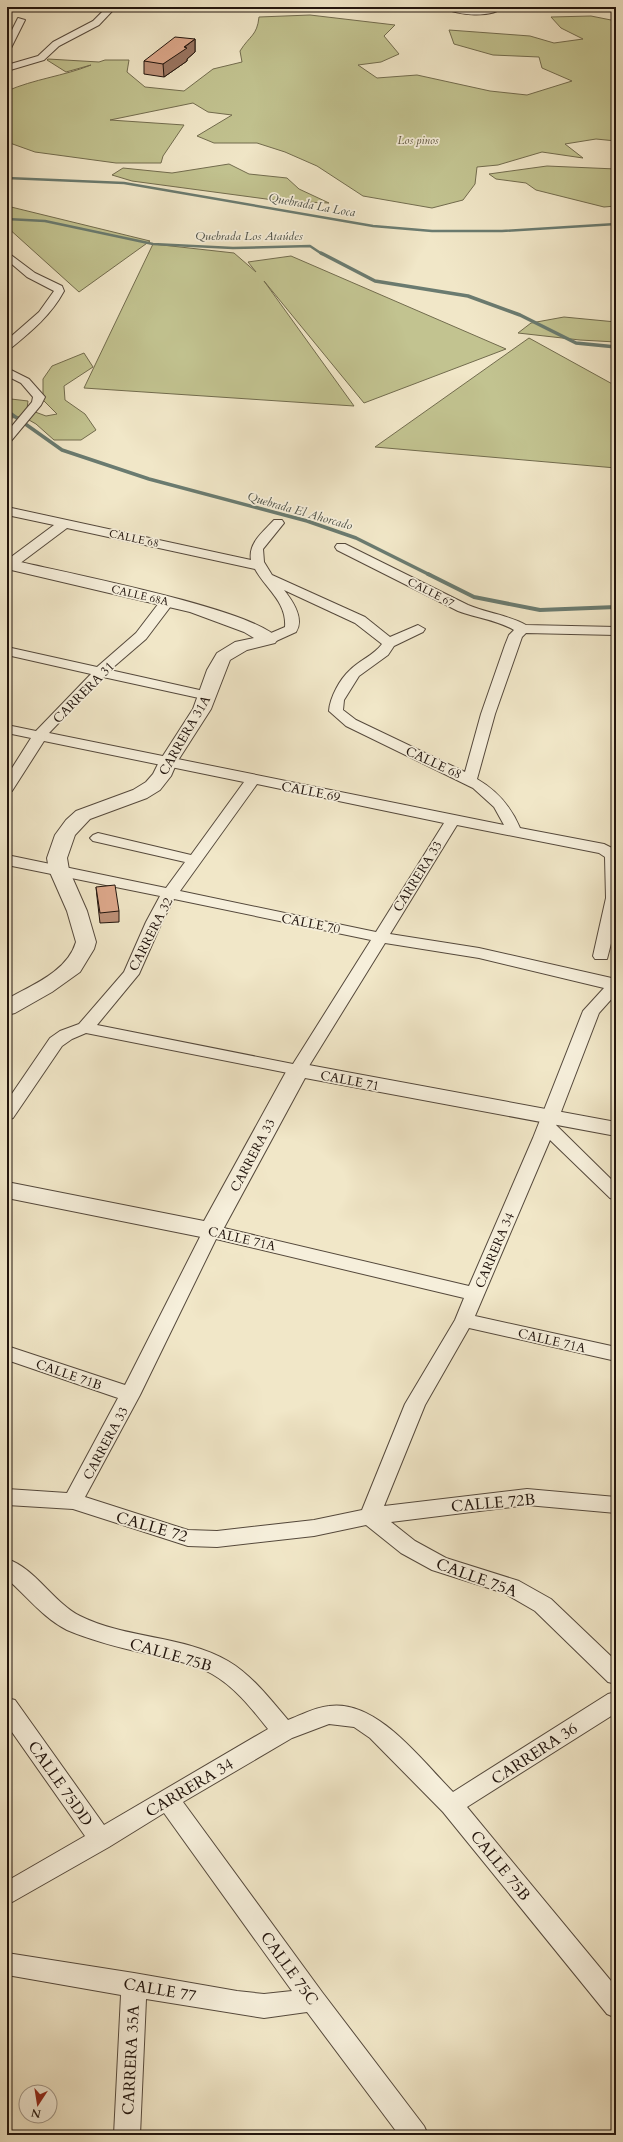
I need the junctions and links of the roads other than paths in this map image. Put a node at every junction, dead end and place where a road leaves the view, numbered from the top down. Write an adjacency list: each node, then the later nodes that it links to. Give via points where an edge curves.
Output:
1 (112, 7): 6 (street, via 96,23 56,44 40,58)
2 (449, 7): 3 (street, via 464,12 496,10)
3 (498, 7)
4 (22, 20): 5 (street)
5 (7, 48)
6 (7, 68)
7 (7, 255): 8 (street, via 32,275 59,290 50,307 38,320)
8 (7, 346)
9 (7, 371): 10 (street, via 25,381 39,397 37,403)
10 (7, 439)
11 (7, 511): 12 (street, CALLE 68)
12 (65, 523): 15 (street); 16 (street, CALLE 68)
13 (278, 523): 16 (street, via 259,545 256,553)
14 (341, 547): 20 (street, CALLE 67, via 463,608 509,621)
15 (8, 564): 18 (street, CALLE 68A)
16 (260, 566): 17 (street, CARRERA 31A)
17 (268, 577): 22 (street, CARRERA 31A, via 289,607 294,620 292,629); 23 (street, via 360,620)
18 (167, 602): 22 (street, CALLE 68A, via 222,616); 25 (street, CARRERA 31, via 141,636)
19 (418, 629): 23 (street)
20 (523, 629): 21 (street); 30 (street, via 516,635 512,645 488,714)
21 (616, 631)
22 (270, 639): 26 (street, CARRERA 31A, via 241,646 223,657)
23 (389, 643): 30 (street, CALLE 68, via 383,652 354,673 337,700 336,711 351,723)
24 (7, 651): 25 (street)
25 (101, 671): 26 (street); 28 (street, CARRERA 31)
26 (208, 696): 29 (street, CARRERA 31A)
27 (7, 729): 28 (street, CALLE 69)
28 (40, 735): 29 (street, CALLE 69); 31 (street, CARRERA 31)
29 (168, 762): 32 (street, CALLE 69); 38 (street, CARRERA 31A, via 162,776 153,786 140,794 84,815 73,824 65,835 57,858)
30 (470, 779): 34 (street, CALLE 68, via 490,794 509,814)
31 (10, 780)
32 (253, 780): 33 (street, CALLE 69); 37 (street, CARRERA 32)
33 (453, 820): 34 (street, CALLE 69); 41 (street, CARRERA 33)
34 (514, 830): 40 (street, CALLE 69, via 604,849 613,855)
35 (98, 838): 37 (street)
36 (7, 860): 38 (street, CALLE 70)
37 (194, 860): 39 (street, CARRERA 32)
38 (59, 870): 39 (street, CALLE 70); 44 (street, CARRERA 31A, via 77,911 86,942 84,949 73,967 45,987)
39 (169, 895): 41 (street, CALLE 70); 45 (street, CARRERA 32, via 131,974)
40 (615, 900): 42 (street)
41 (379, 937): 43 (street, CALLE 70, via 479,953); 46 (street, CARRERA 33)
42 (600, 956)
43 (615, 985): 48 (street, CARRERA 34, via 591,1011)
44 (9, 1004)
45 (85, 1028): 46 (street, CALLE 71); 47 (street, CARRERA 32, via 56,1042)
46 (298, 1070): 48 (street, CALLE 71); 52 (street, CARRERA 33)
47 (7, 1114)
48 (549, 1122): 49 (street, CALLE 71); 51 (street); 53 (street, CARRERA 34)
49 (616, 1129)
50 (7, 1190): 52 (street, CALLE 71A)
51 (616, 1194)
52 (211, 1231): 53 (street, CALLE 71A); 57 (street, CARRERA 33)
53 (475, 1294): 54 (street, CARRERA 34)
54 (464, 1320): 56 (street, CALLE 71A); 61 (street, CARRERA 34, via 415,1404)
55 (7, 1353): 57 (street, CALLE 71B)
56 (616, 1354)
57 (130, 1395): 59 (street, CARRERA 33)
58 (7, 1496): 59 (street, CALLE 72)
59 (73, 1501): 61 (street, CALLE 72, via 188,1538 217,1539 314,1528)
60 (616, 1505): 61 (street, CALLE 72B, via 527,1497)
61 (370, 1516): 63 (street, CALLE 75A, via 408,1547 439,1564 511,1586 543,1605)
62 (7, 1567): 66 (street, CALLE 75B, via 22,1578 42,1601 73,1623 113,1637 210,1662 234,1678)
63 (616, 1674)
64 (616, 1700): 69 (street, CARRERA 36)
65 (7, 1707): 70 (street, CALLE 75DD)
66 (284, 1731): 67 (street, CARRERA 34, via 329,1714 358,1718); 68 (street, CARRERA 34)
67 (378, 1731): 69 (street, CALLE 75B)
68 (168, 1800): 70 (street, CARRERA 34); 74 (street, CALLE 75C)
69 (452, 1805): 75 (street, CALLE 75B)
70 (101, 1840): 71 (street, CARRERA 34)
71 (7, 1894)
72 (7, 1964): 73 (street, CALLE 77)
73 (134, 1984): 74 (street, CALLE 77, via 264,2006); 76 (street, CARRERA 35A)
74 (313, 2000): 77 (street, CALLE 75C)
75 (616, 2006)
76 (127, 2135)
77 (415, 2135)

